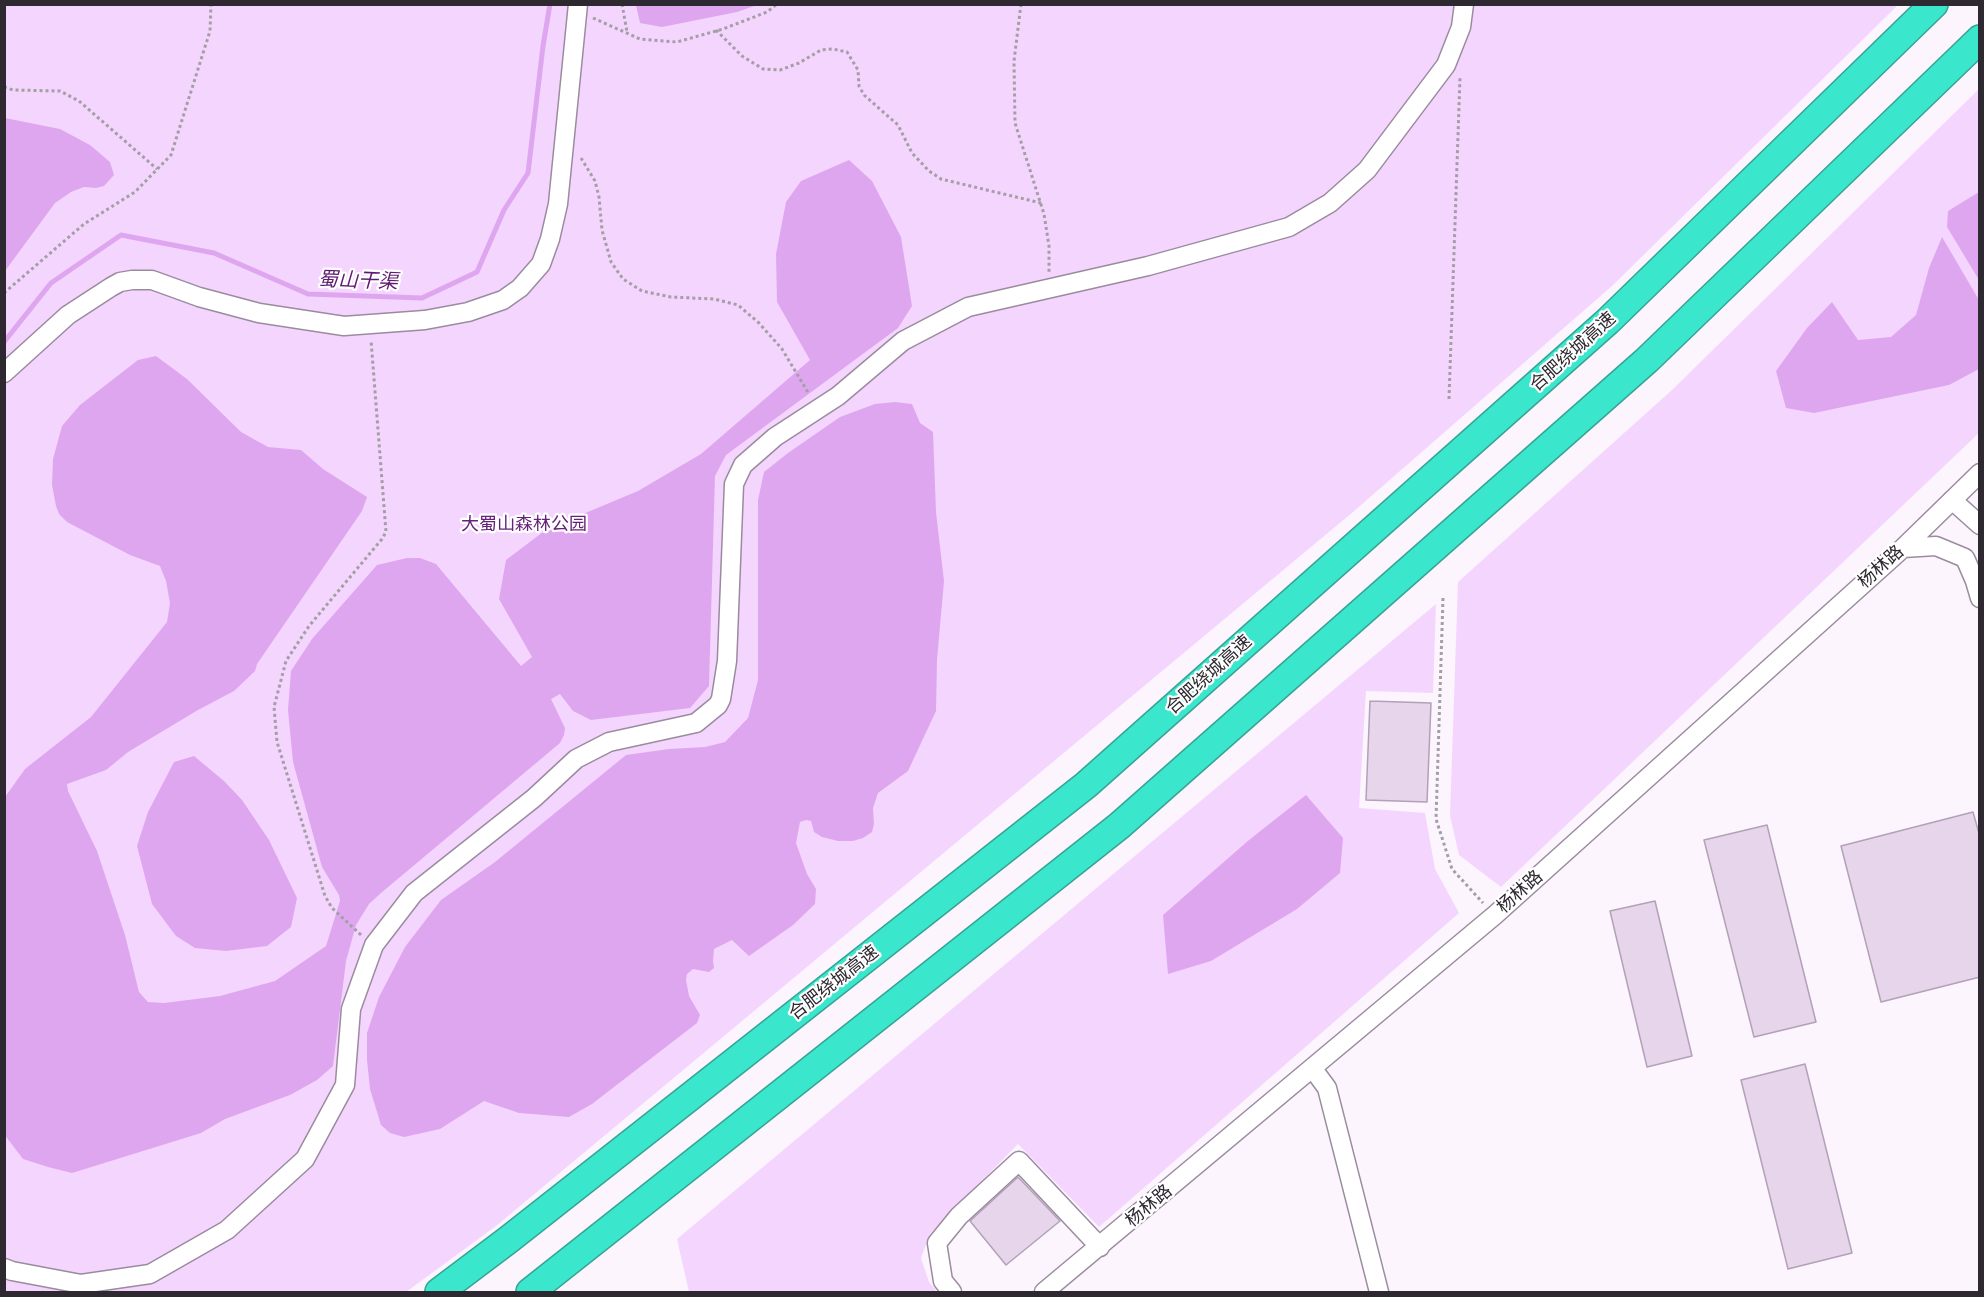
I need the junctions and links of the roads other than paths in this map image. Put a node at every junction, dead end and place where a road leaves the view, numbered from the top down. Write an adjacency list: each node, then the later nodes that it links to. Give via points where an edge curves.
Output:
1 (1464, 4): 13 (street, via 1461,27 1446,65 1367,170 1330,203 1289,227 1148,266 968,308 903,341 838,396 775,437 748,460 735,480 733,493 727,661 716,708 696,723 609,742 576,759 534,798 414,893 374,945 351,1009 345,1085 305,1159 227,1230 150,1274 81,1284)
2 (1934, 4): 14 (highway, 合肥绕城高速, via 1608,321 1086,784)
3 (578, 8): 5 (street, via 558,204 550,239 541,264 503,300 425,320 344,326 259,313 152,280 132,279 111,286 68,315)
4 (1980, 39): 15 (highway, via 1647,360 1119,826)
5 (4, 373)
6 (1980, 473): 7 (street, 杨林路)
7 (1952, 500): 8 (street); 9 (street, 杨林路)
8 (1980, 525)
9 (1903, 548): 10 (street, via 1936,546 1965,558); 11 (street, 杨林路, via 1495,915)
10 (1980, 598)
11 (1313, 1069): 12 (street, 杨林路); 18 (street, via 1327,1088)
12 (1100, 1247): 16 (street, via 1019,1161 959,1216 937,1243 943,1281); 17 (street, 杨林路)
13 (4, 1268)
14 (439, 1293)
15 (530, 1293)
16 (951, 1293)
17 (1044, 1293)
18 (1379, 1293)

